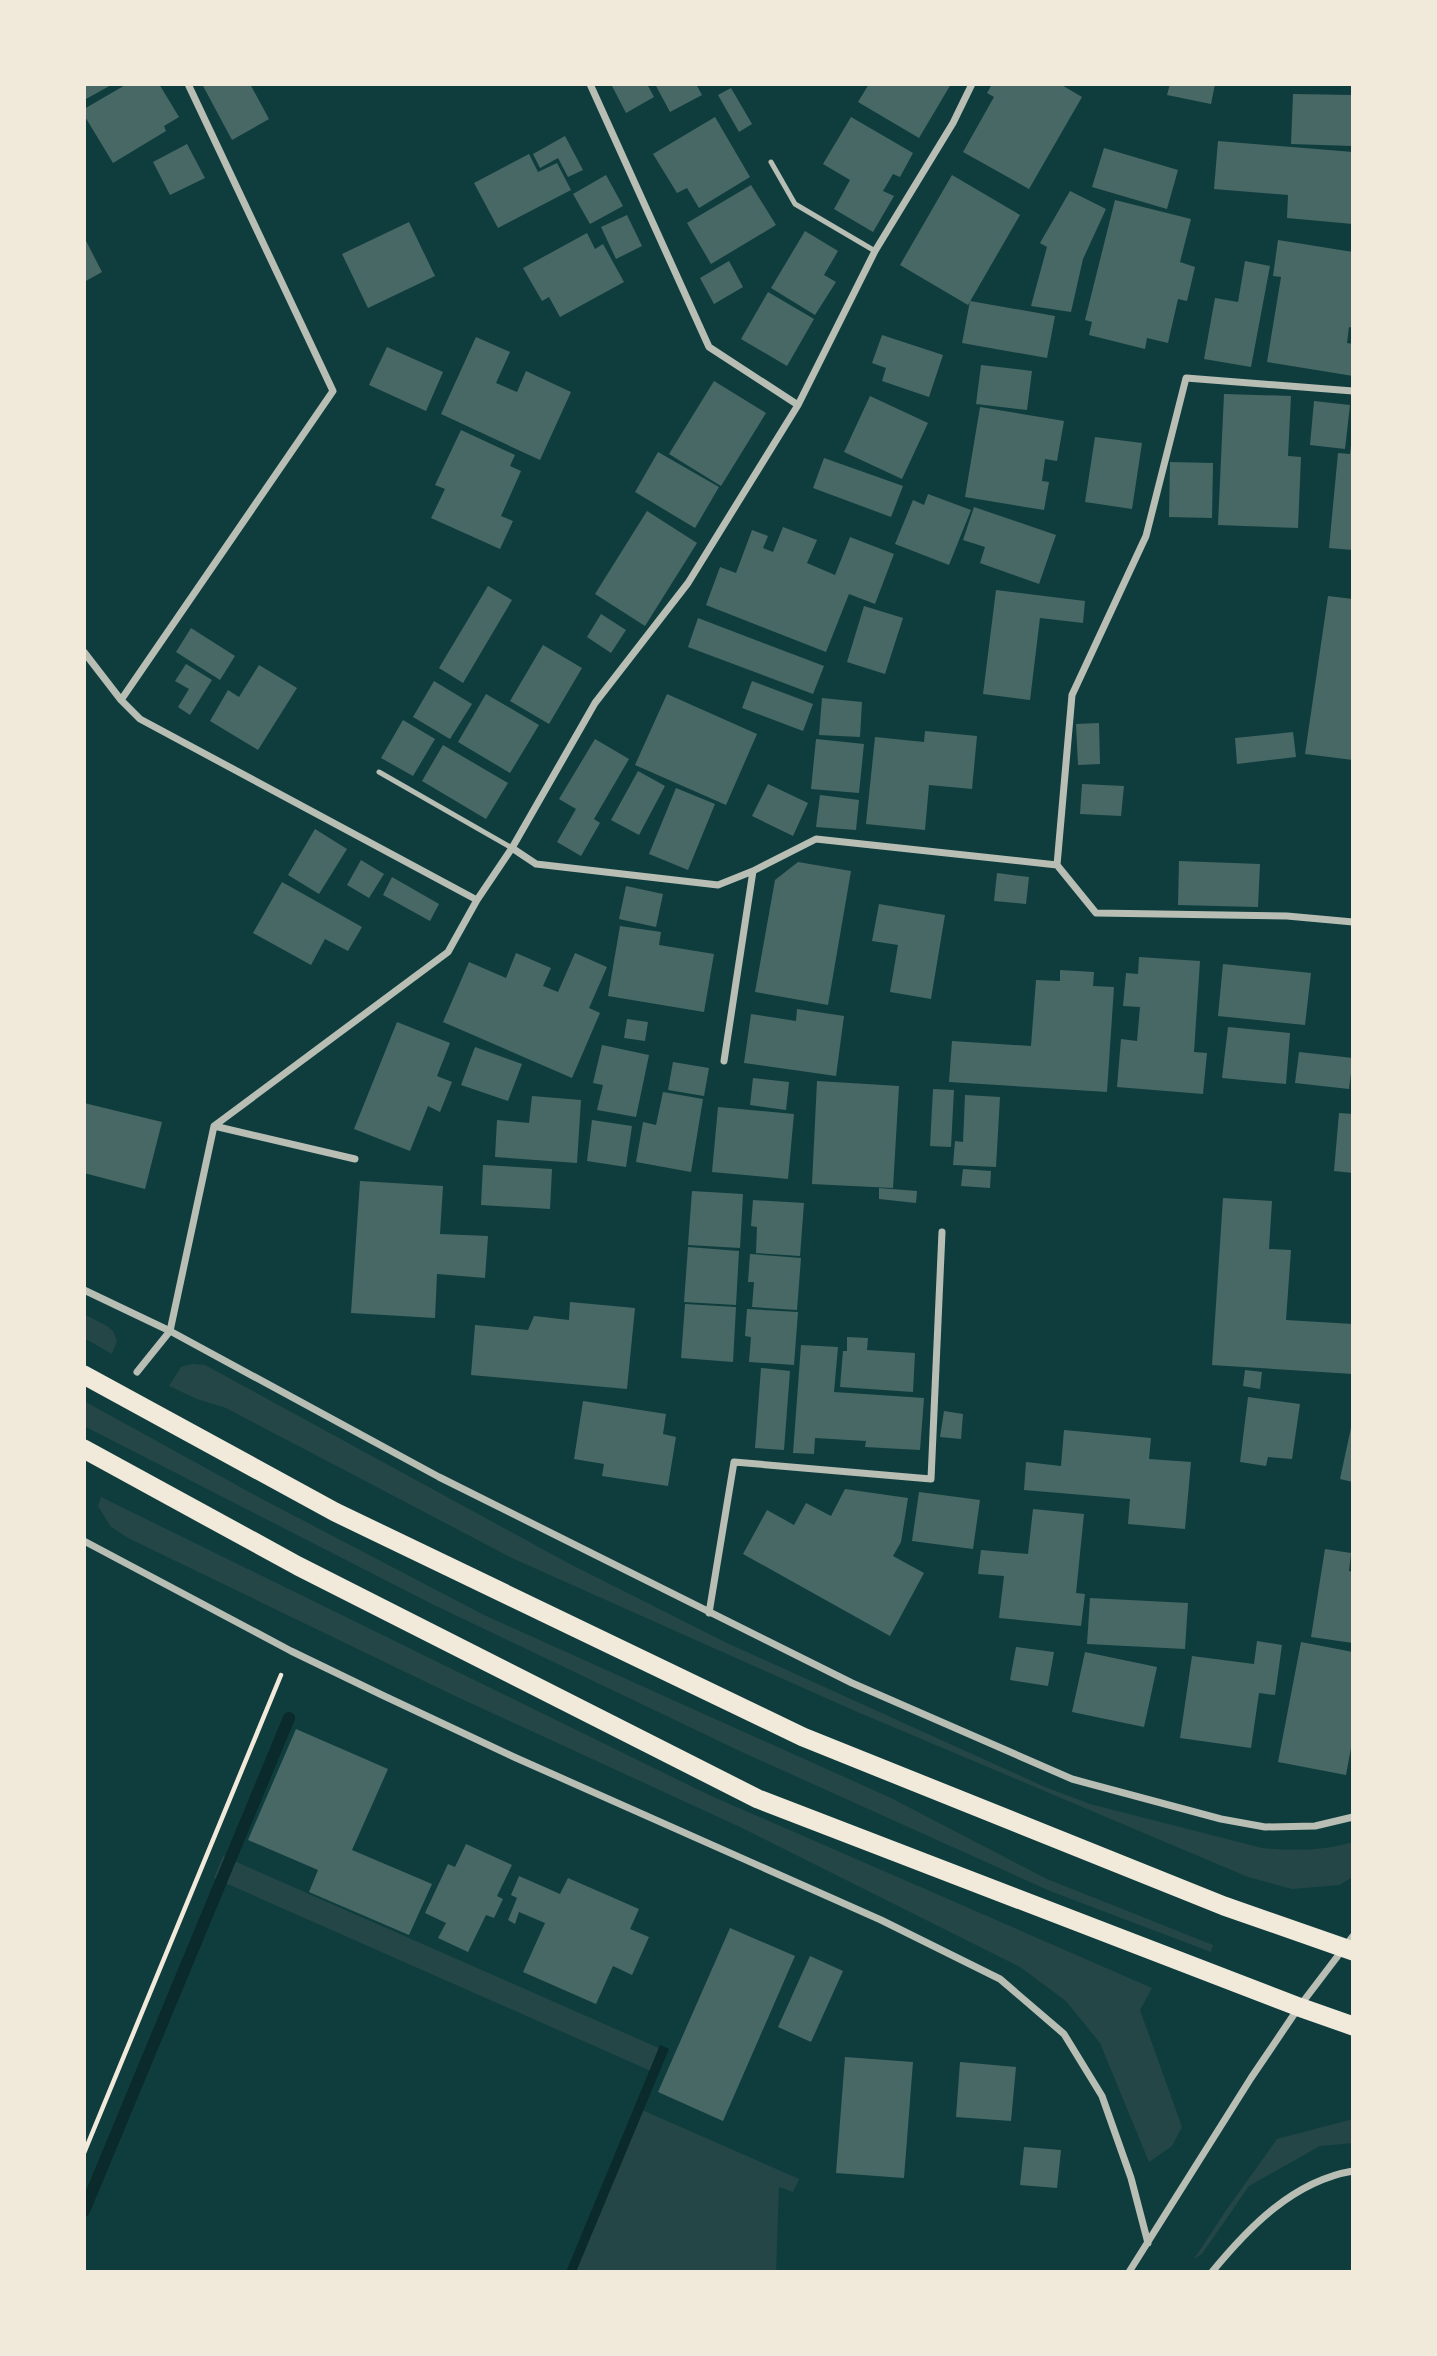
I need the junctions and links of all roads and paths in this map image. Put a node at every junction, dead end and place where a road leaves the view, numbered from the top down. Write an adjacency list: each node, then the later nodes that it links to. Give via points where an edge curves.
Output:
1 (188, 84): 9 (street, via 333,391)
2 (590, 84): 7 (street, via 709,347)
3 (972, 84): 5 (street)
4 (771, 162): 5 (lane, via 795,204)
5 (875, 251): 7 (street)
6 (1353, 391): 12 (street, via 1186,378 1146,536 1072,695)
7 (798, 405): 11 (street, via 688,583 595,703)
8 (84, 652): 9 (street)
9 (121, 700): 14 (street, via 140,719)
10 (379, 772): 11 (lane)
11 (512, 848): 13 (street, via 536,864 718,884); 14 (street)
12 (1058, 865): 13 (street, via 816,839); 15 (street, via 1096,913 1287,916)
13 (753, 871): 16 (street)
14 (477, 900): 17 (street, via 448,952)
15 (1353, 922)
16 (724, 1061)
17 (214, 1126): 18 (street); 21 (street)
18 (355, 1159)
19 (942, 1232): 26 (street, via 931,1479 734,1462)
20 (84, 1290): 21 (street)
21 (170, 1331): 22 (street); 26 (street, via 439,1477)
22 (136, 1372)
23 (84, 1376): 29 (highway, via 335,1512 803,1737 1224,1906)
24 (84, 1449): 30 (highway, via 298,1566 758,1799)
25 (84, 1541): 27 (street)
26 (709, 1613): 28 (street, via 852,1684 1072,1779 1265,1827 1315,1826)
27 (291, 1651): 32 (path); 34 (street, via 514,1757 881,1920 1000,1979 1063,2034 1102,2096)
28 (1353, 1817)
29 (1350, 1945): 30 (street)
30 (1299, 2007): 31 (highway); 34 (street)
31 (1353, 2026)
32 (84, 2153)
33 (1353, 2171): 36 (street, via 1312,2184 1261,2217)
34 (1148, 2243): 35 (street)
35 (1132, 2271)
36 (1212, 2272)

